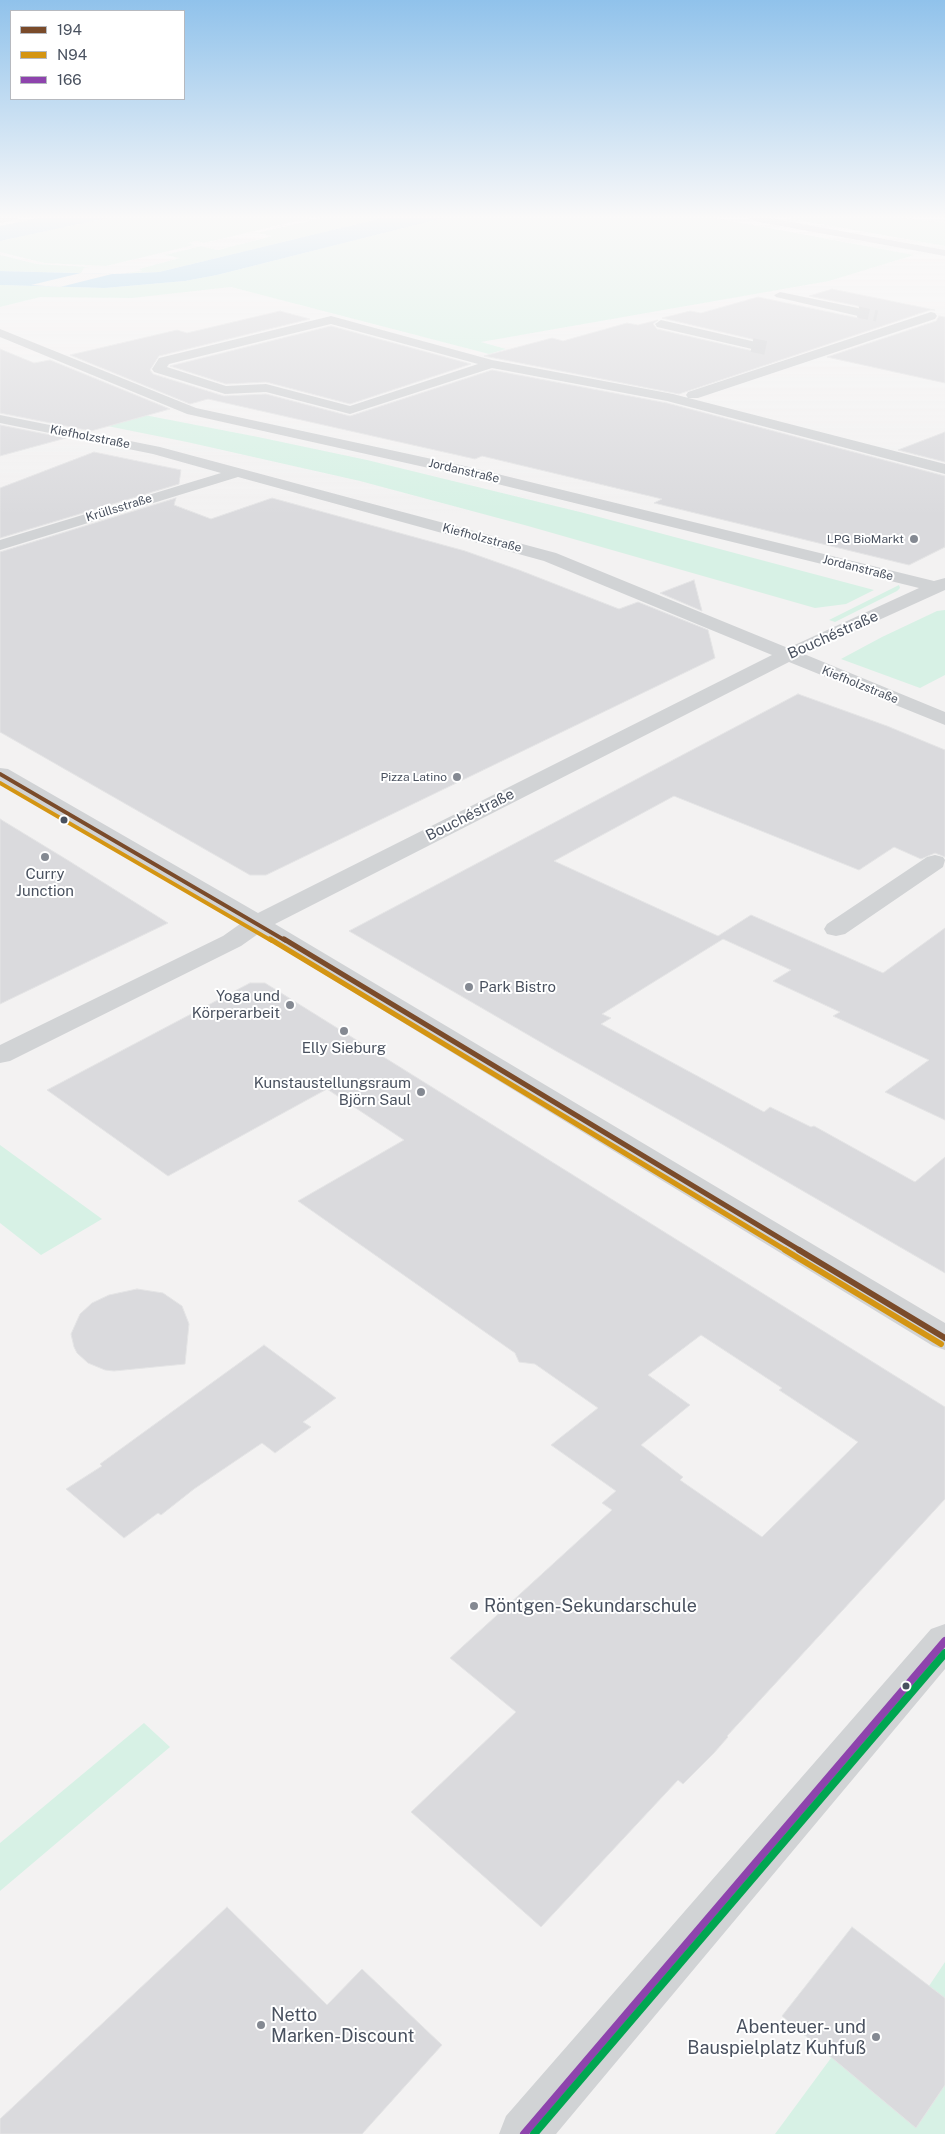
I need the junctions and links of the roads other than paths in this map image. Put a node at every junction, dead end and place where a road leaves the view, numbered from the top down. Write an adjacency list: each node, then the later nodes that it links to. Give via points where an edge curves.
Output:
1 (885, 318): 3 (street)
2 (926, 318): 3 (street)
3 (910, 323): 8 (street)
4 (661, 324): 6 (street)
5 (0, 333): 12 (street, Jordanstraße, via 192,411)
6 (752, 345)
7 (780, 352): 8 (street)
8 (805, 357): 13 (street, via 696,394)
9 (491, 364): 10 (street); 10 (street, via 331,320 164,361 159,369 225,390 266,388); 15 (street, via 668,397)
10 (350, 410): 12 (street, via 338,426)
11 (0, 419): 16 (street, Kiefholzstraße, via 155,450)
12 (311, 437): 17 (street, Jordanstraße)
13 (945, 455)
14 (489, 462): 17 (street)
15 (945, 470)
16 (239, 472): 18 (street, Krüllsstraße); 20 (street, Kiefholzstraße, via 550,557)
17 (469, 472): 19 (street, Jordanstraße)
18 (0, 545)
19 (941, 585): 20 (street, Bouchéstraße)
20 (787, 655): 21 (street, Kiefholzstraße); 24 (street, Bouchéstraße)
21 (941, 714)
22 (0, 774): 24 (street)
23 (935, 862): 25 (street)
24 (256, 924): 26 (street, Bouchéstraße, via 232,941); 27 (street)
25 (836, 929)
26 (0, 1055)
27 (945, 1338)
28 (945, 1641): 29 (street)
29 (524, 2134)

